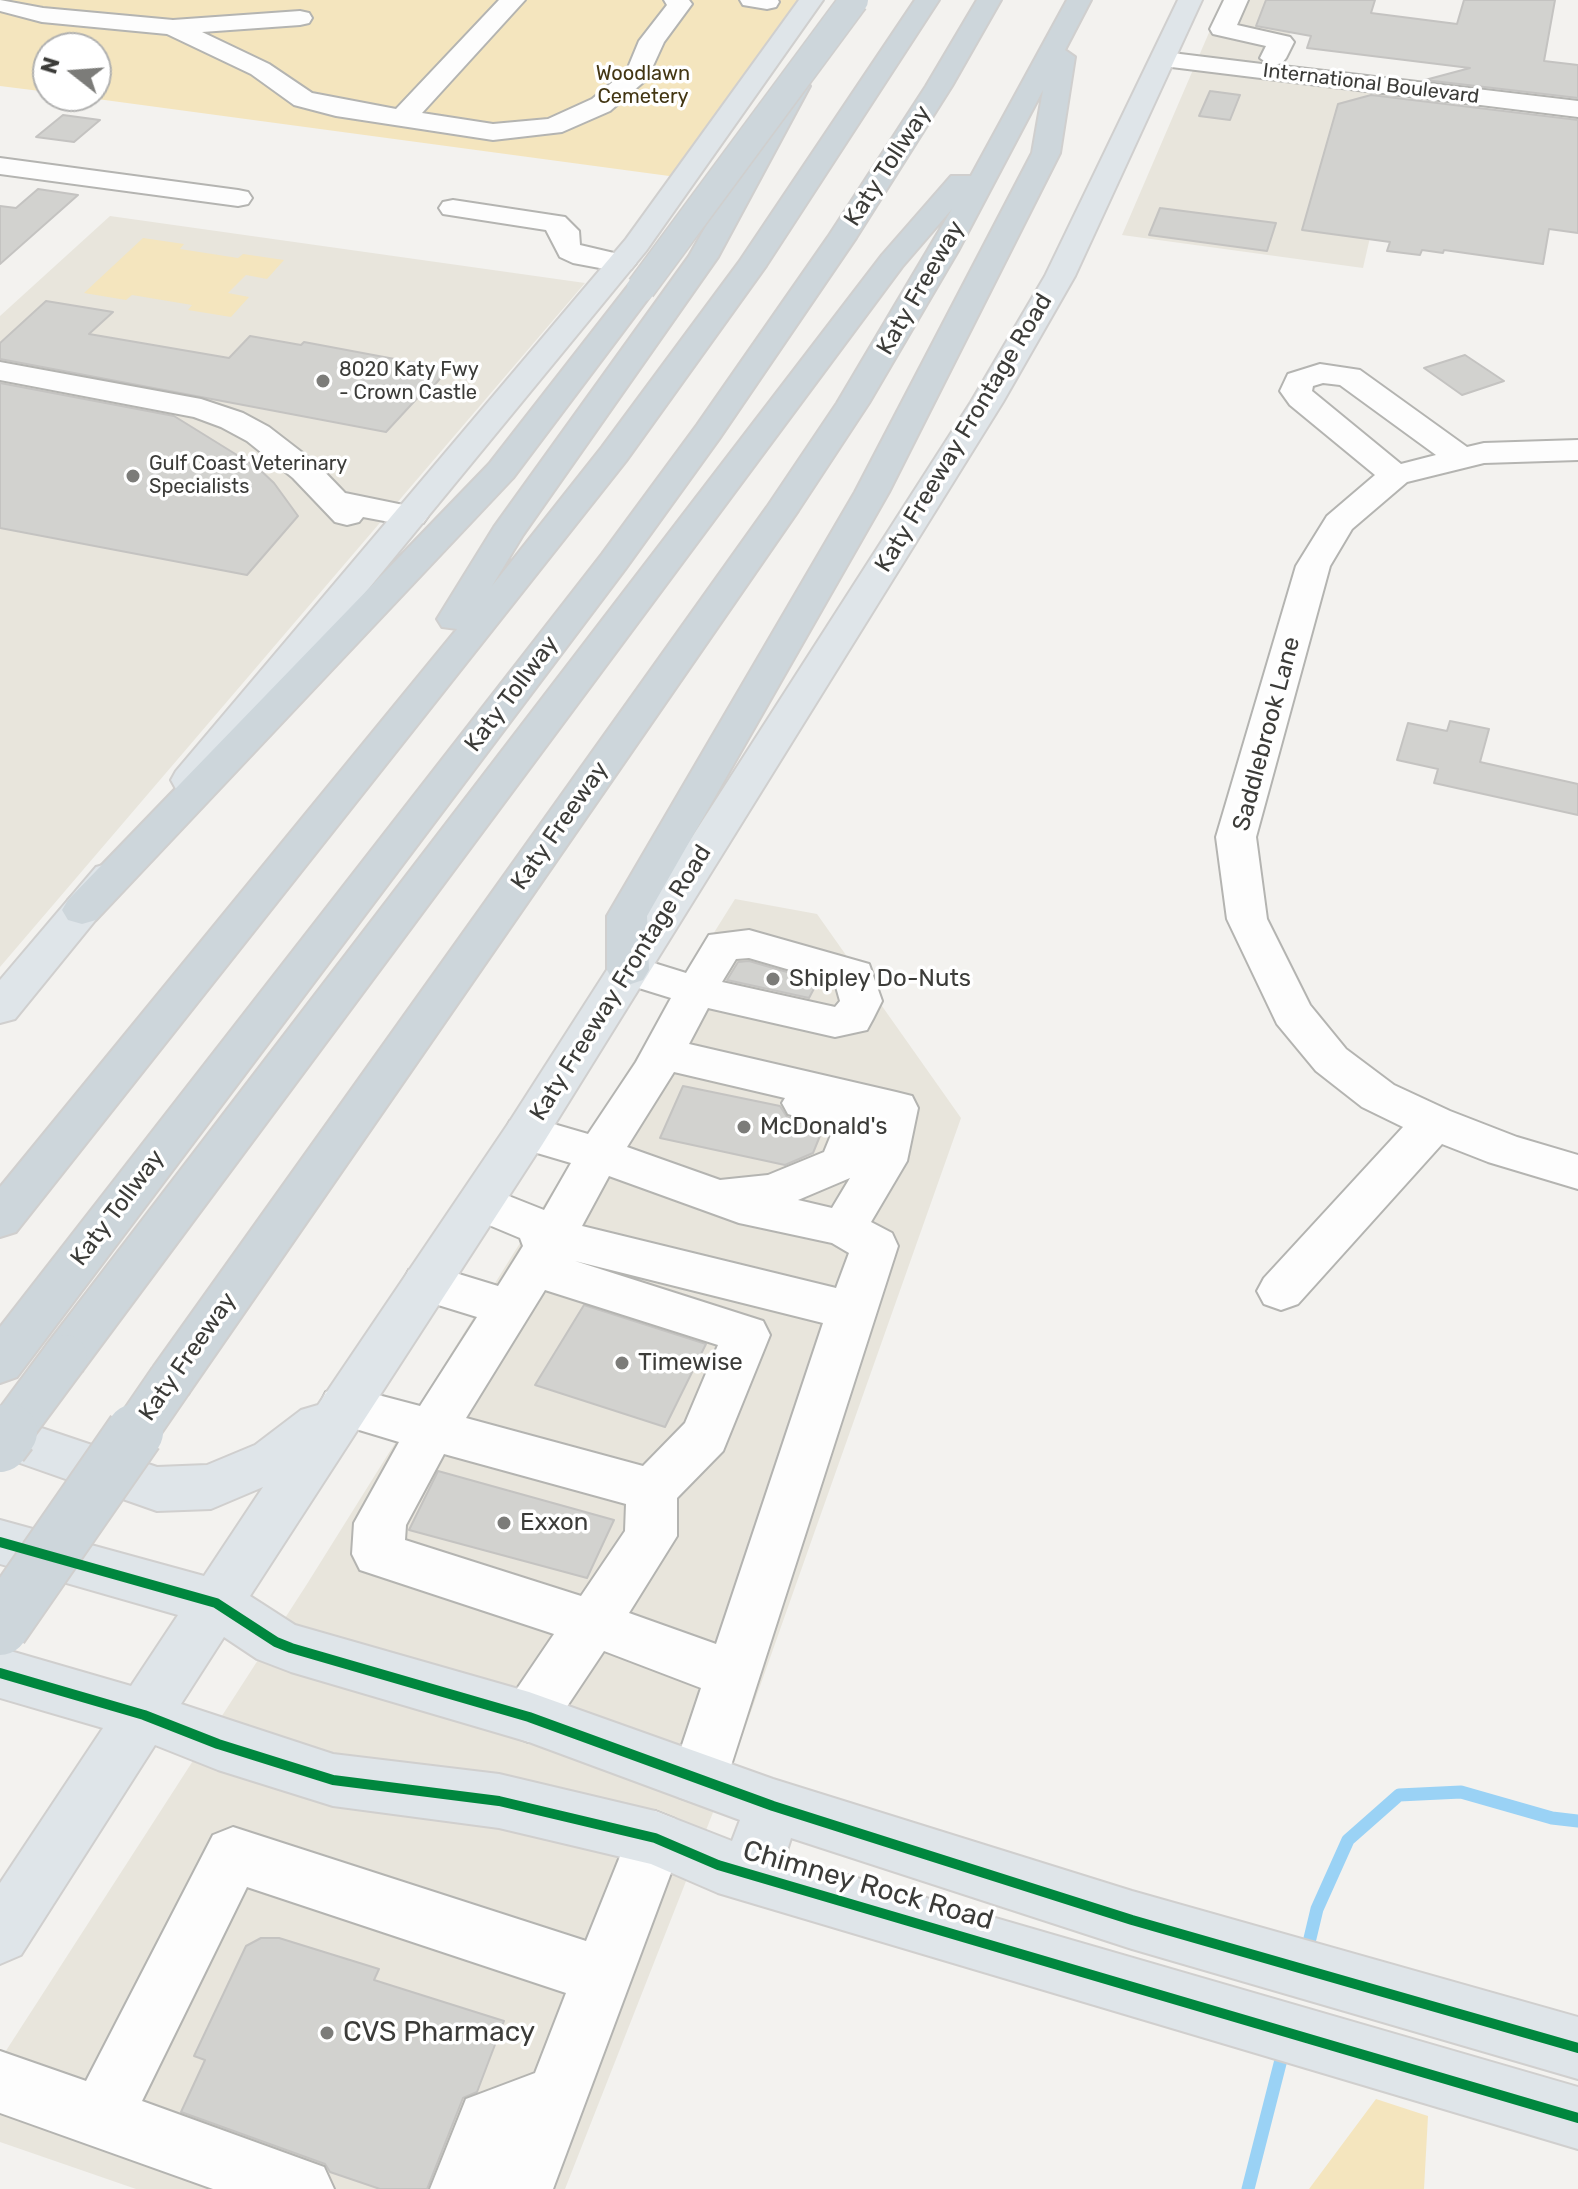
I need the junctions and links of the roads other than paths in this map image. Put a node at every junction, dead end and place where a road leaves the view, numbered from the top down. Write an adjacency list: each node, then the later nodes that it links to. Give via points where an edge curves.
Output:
1 (513, 0): 21 (street)
2 (811, 0): 26 (main road)
3 (837, 0): 33 (highway, via 789,103 703,257 506,534)
4 (854, 0): 26 (highway, bridge)
5 (927, 0): 33 (highway, via 796,202 702,334 535,556)
6 (989, 0): 51 (highway, Katy Tollway, via 842,238 708,432)
7 (1015, 0): 32 (highway, via 914,169)
8 (1190, 0): 14 (main road, Katy Freeway Frontage Road)
9 (1236, 0): 16 (street, via 1222,29 1281,42)
10 (683, 1): 21 (street, via 652,41 638,74 601,105 553,126 493,132)
11 (0, 4): 13 (street, via 42,15)
12 (1073, 11): 22 (highway, Katy Freeway); 35 (highway, via 1046,153 872,492 627,916)
13 (172, 27): 15 (street); 15 (street, via 310,12)
14 (1167, 52): 16 (street, International Boulevard); 17 (street, International Boulevard); 35 (main road, Katy Freeway Frontage Road, via 1060,276 987,402)
15 (269, 54): 21 (street, via 303,99)
16 (1273, 58): 17 (street, International Boulevard)
17 (1298, 68): 18 (street, International Boulevard)
18 (1415, 83): 19 (street, International Boulevard); 20 (street, International Boulevard)
19 (1578, 96)
20 (1578, 109)
21 (402, 119)
22 (1012, 123): 32 (highway, via 892,261); 60 (highway, Katy Freeway, bridge, via 913,306 781,511)
23 (0, 166): 24 (street)
24 (238, 198)
25 (453, 208): 26 (street, via 555,223 565,231 570,251)
26 (631, 275): 31 (main road); 34 (highway, via 501,471)
27 (0, 371): 31 (street, via 187,406 232,420 305,471 340,508)
28 (1578, 450): 29 (street, Saddlebrook Lane, via 1484,453)
29 (1462, 459): 30 (street, Saddlebrook Lane); 30 (street, via 1349,377 1320,373 1299,381 1296,391 1301,398)
30 (1395, 475): 38 (street, Saddlebrook Lane, via 1339,523 1313,566 1236,837 1247,919 1292,1013 1331,1060 1378,1096)
31 (411, 516): 34 (main road)
32 (598, 651): 55 (highway, Katy Tollway, bridge)
33 (368, 762): 44 (highway)
34 (82, 910): 36 (main road)
35 (628, 970): 37 (street, via 696,991); 39 (main road, Katy Freeway Frontage Road)
36 (0, 1008)
37 (658, 1062): 40 (street); 42 (street, via 835,1112 855,1132 858,1170 833,1200 797,1204); 45 (street, via 896,1108 884,1161)
38 (1434, 1123): 41 (street, Saddlebrook Lane); 48 (street)
39 (526, 1133): 40 (street); 43 (main road, Katy Freeway Frontage Road)
40 (598, 1155): 42 (street); 46 (street)
41 (1578, 1172)
42 (734, 1194): 45 (street, via 739,1205)
43 (481, 1203): 46 (street, via 540,1227); 47 (main road, Katy Freeway Frontage Road)
44 (0, 1219)
45 (844, 1228): 49 (street, via 875,1246)
46 (550, 1242): 49 (street, via 839,1308); 50 (street); 56 (street, via 556,1275 746,1335 705,1436)
47 (426, 1283): 50 (street); 52 (main road, Katy Freeway Frontage Road)
48 (1281, 1291)
49 (854, 1303): 62 (street)
50 (509, 1308): 53 (street)
51 (9, 1352)
52 (344, 1406): 53 (street); 54 (main road, via 273,1460 211,1487 157,1489); 58 (main road, Katy Freeway Frontage Road)
53 (432, 1430): 56 (street); 59 (street, via 380,1523 378,1554)
54 (0, 1435)
55 (0, 1444)
56 (652, 1490): 59 (street, via 651,1536)
57 (0, 1542): 58 (main road, Chimney Rock Road)
58 (216, 1603): 63 (main road, Katy Freeway Frontage Road); 64 (main road, Chimney Rock Road, via 291,1648)
59 (592, 1623): 62 (street); 64 (street)
60 (0, 1627)
61 (0, 1673): 63 (main road, Chimney Rock Road)
62 (733, 1675): 65 (street)
63 (144, 1715): 67 (main road, Chimney Rock Road, via 333,1780 499,1801); 69 (main road, Katy Freeway Frontage Road)
64 (529, 1717): 65 (main road, Chimney Rock Road)
65 (699, 1778): 66 (main road, Chimney Rock Road)
66 (773, 1806): 68 (main road); 71 (main road, Chimney Rock Road, via 1132,1920)
67 (655, 1838): 68 (main road, Chimney Rock Road); 70 (street)
68 (750, 1874): 75 (main road, Chimney Rock Road)
69 (0, 1935)
70 (604, 1976): 73 (street); 74 (street, via 233,1855)
71 (1578, 2048)
72 (0, 2082): 74 (street)
73 (558, 2095): 77 (street, via 488,2121); 78 (street)
74 (101, 2117): 76 (street)
75 (1578, 2118)
76 (302, 2189)
77 (462, 2189)
78 (521, 2189)

